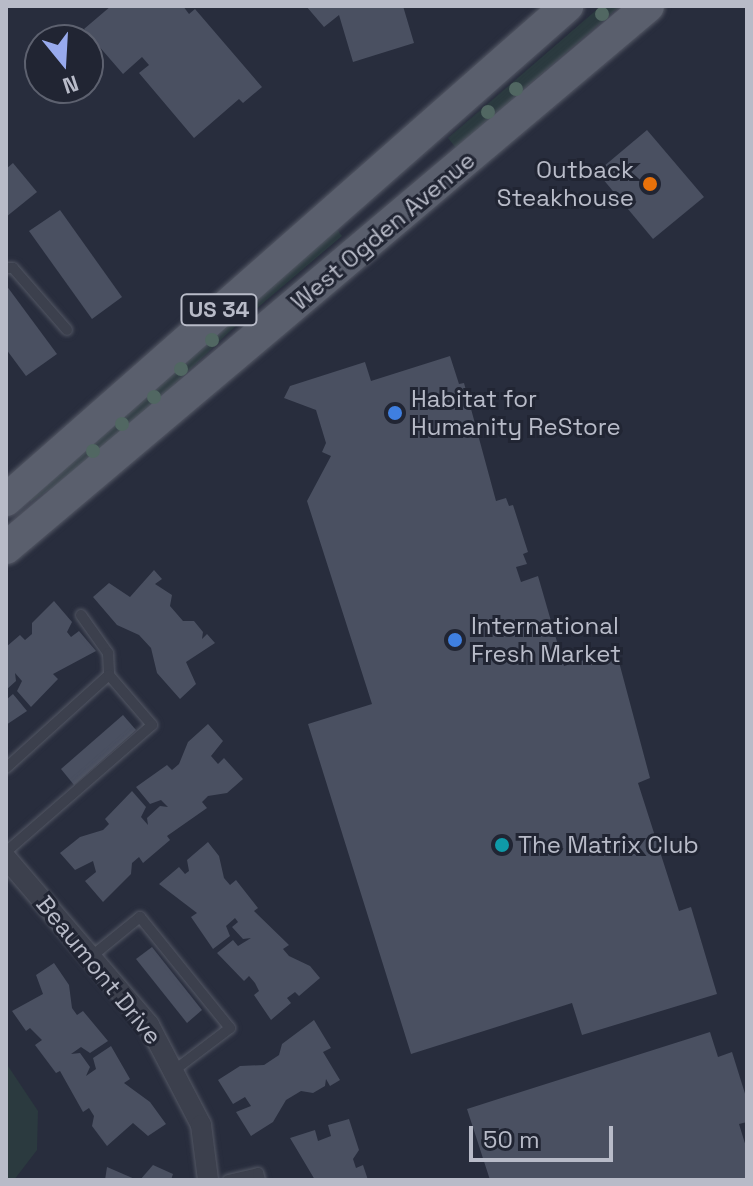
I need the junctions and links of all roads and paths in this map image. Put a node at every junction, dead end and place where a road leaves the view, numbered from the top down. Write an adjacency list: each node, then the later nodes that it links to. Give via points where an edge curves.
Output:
1 (567, 6): 5 (main road, West Ogden Avenue / US 34)
2 (648, 6): 6 (main road, West Ogden Avenue / US 34)
3 (6, 268): 4 (lane, via 13,268)
4 (67, 330)
5 (6, 500)
6 (6, 548)
7 (81, 615): 8 (lane, via 108,653)
8 (109, 675): 9 (lane); 10 (lane, via 152,725)
9 (6, 768)
10 (6, 855): 11 (street, Beaumont Drive)
11 (92, 956): 12 (street, Beaumont Drive, via 149,1025); 12 (lane, via 140,917 230,1028)
12 (176, 1069): 13 (street, Beaumont Drive, via 201,1125)
13 (208, 1180)
14 (228, 1180): 15 (lane, via 258,1173)
15 (260, 1180)

